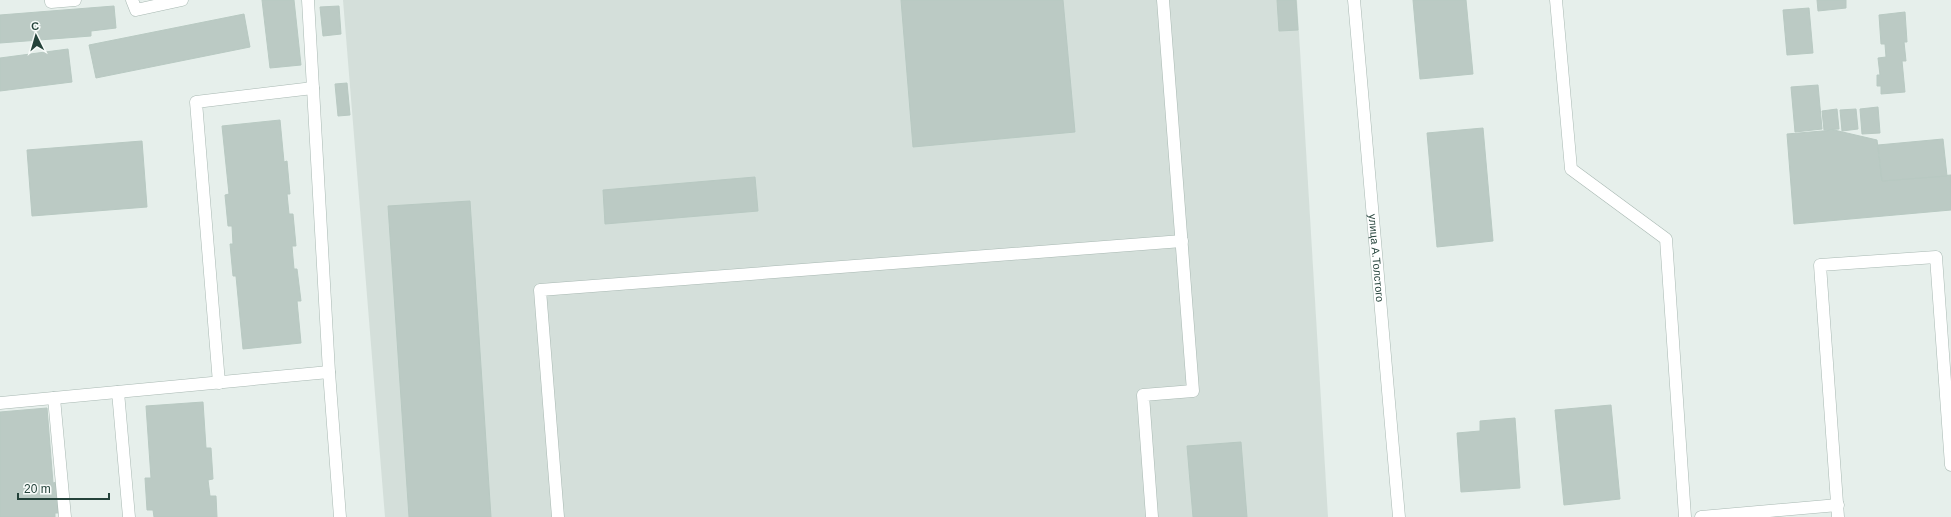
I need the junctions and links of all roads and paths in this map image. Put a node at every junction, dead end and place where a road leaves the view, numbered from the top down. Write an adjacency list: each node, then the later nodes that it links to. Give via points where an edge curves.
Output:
1 (51, 0): 2 (street)
2 (75, 0)
3 (132, 0): 4 (street, via 136,10)
4 (182, 0)
5 (308, 0): 9 (street)
6 (1163, 0): 10 (street)
7 (1354, 0): 23 (street, улица А.Толстого)
8 (1556, 0): 24 (street, via 1570,170 1666,240)
9 (313, 88): 11 (street); 12 (street, via 196,102)
10 (1182, 241): 21 (street, via 540,290); 22 (street, via 1193,391 1143,395)
11 (329, 372): 12 (street); 20 (street)
12 (219, 383): 13 (street)
13 (118, 392): 14 (street); 19 (street)
14 (54, 398): 15 (street); 18 (street)
15 (0, 403)
16 (1951, 465): 17 (street, via 1936,257 1820,265)
17 (1838, 511): 25 (street)
18 (65, 517)
19 (129, 517)
20 (340, 517)
21 (558, 517)
22 (1152, 517)
23 (1399, 517)
24 (1685, 517)
25 (1701, 517)

